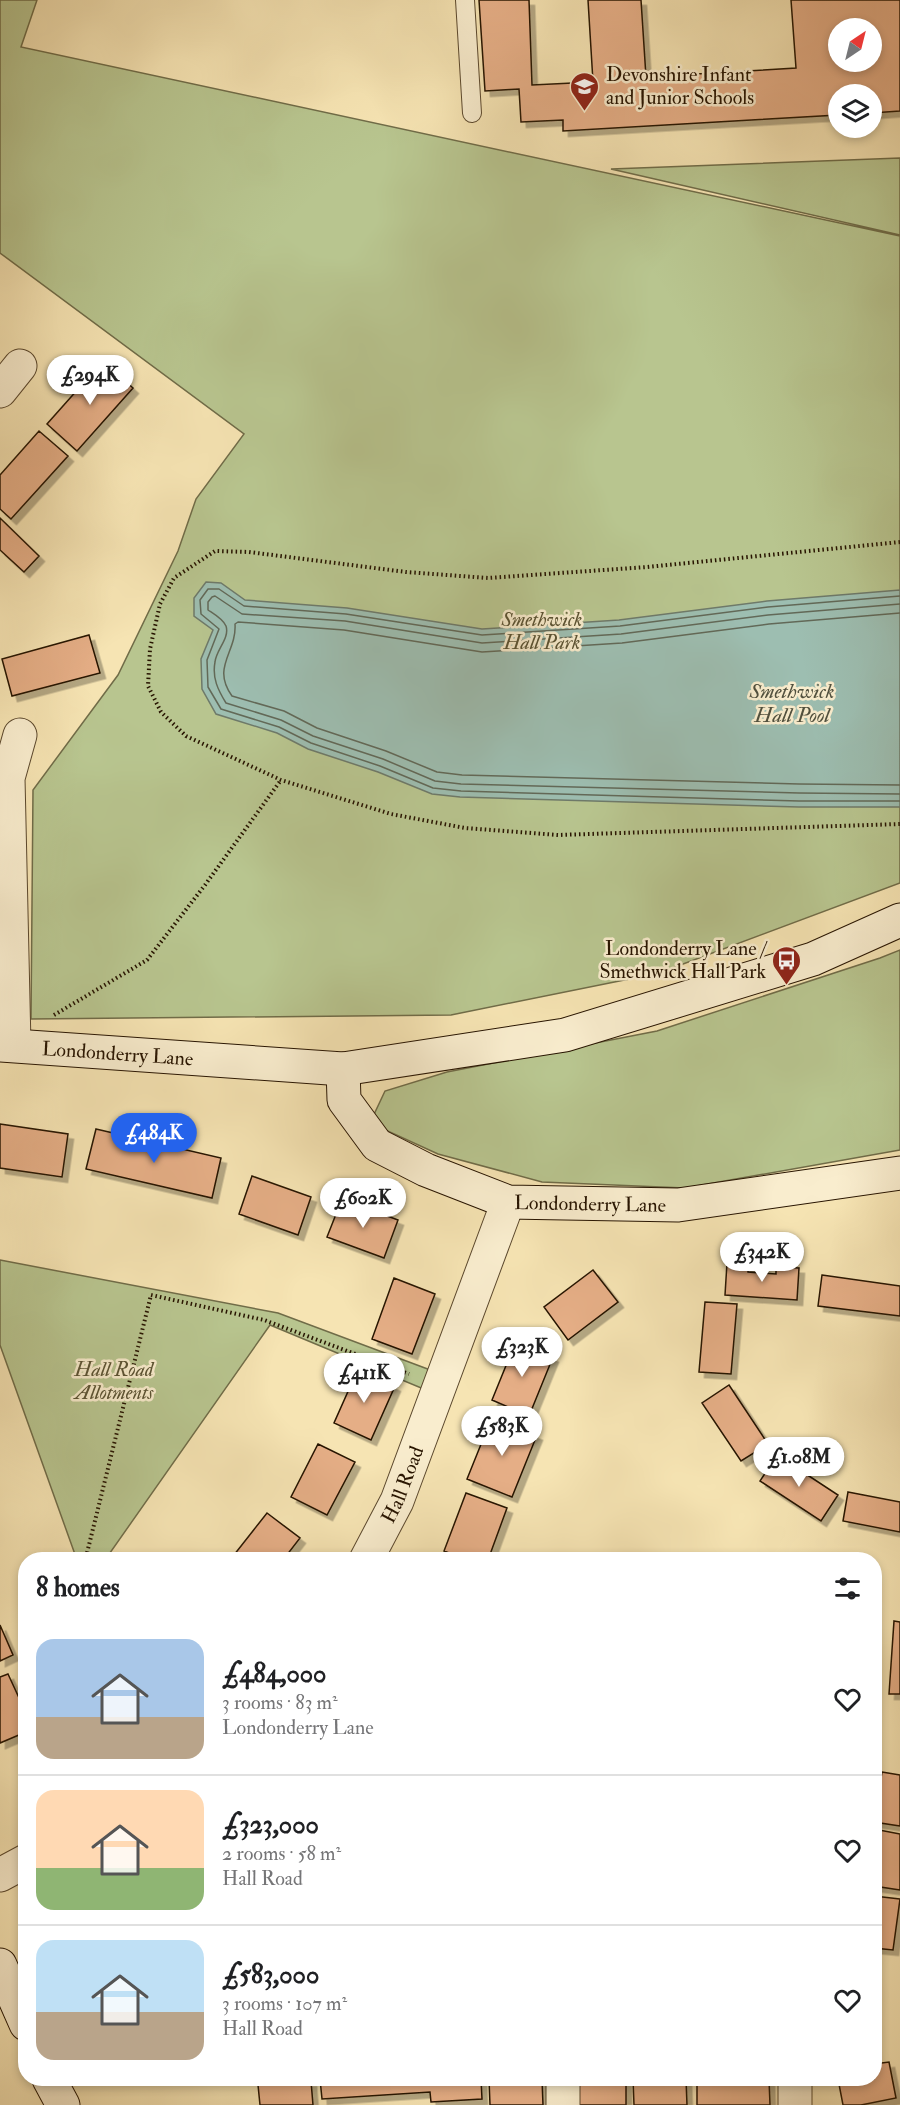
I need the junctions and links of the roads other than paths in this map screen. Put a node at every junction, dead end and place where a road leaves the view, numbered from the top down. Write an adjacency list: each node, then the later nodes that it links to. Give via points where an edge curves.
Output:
1 (465, 0): 2 (lane)
2 (472, 114)
3 (20, 735): 5 (street, via 8,778)
4 (900, 920): 6 (street, Londonderry Lane, via 813,959 565,1035)
5 (7, 1045): 6 (street, Londonderry Lane)
6 (343, 1070): 8 (street, Londonderry Lane, via 344,1100 377,1145 426,1170)
7 (900, 1173): 8 (street, Londonderry Lane, via 678,1205)
8 (508, 1203): 9 (street, Hall Road, via 397,1501)
9 (370, 1552)
10 (18, 1866): 11 (street)
11 (0, 1875)
12 (0, 1965): 13 (street)
13 (18, 2006)
14 (54, 2086): 17 (street)
15 (563, 2086): 18 (street)
16 (795, 2086): 19 (street)
17 (63, 2105)
18 (563, 2105)
19 (795, 2105)

